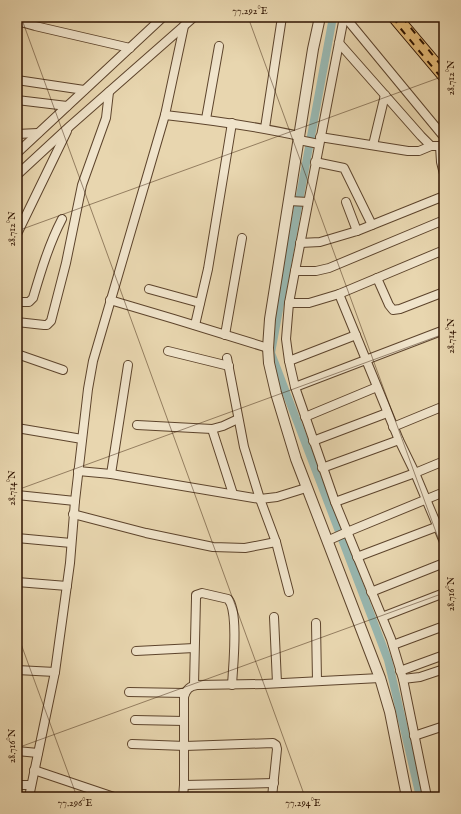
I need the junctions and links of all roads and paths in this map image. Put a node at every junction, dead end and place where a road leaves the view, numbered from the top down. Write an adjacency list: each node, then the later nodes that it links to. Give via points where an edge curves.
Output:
1 (151, 17): 7 (street)
2 (194, 17): 10 (street)
3 (282, 17): 26 (street)
4 (320, 17): 30 (street, via 313,50)
5 (344, 17): 11 (street); 29 (street)
6 (395, 17): 9 (highway)
7 (161, 18): 13 (street)
8 (17, 21): 13 (street)
9 (407, 23): 14 (highway); 15 (highway)
10 (184, 26): 18 (street); 22 (street)
11 (339, 43): 19 (street); 30 (street)
12 (219, 46): 23 (street)
13 (130, 48): 17 (street)
14 (444, 63)
15 (444, 75)
16 (17, 80): 17 (street)
17 (84, 90): 21 (street)
18 (108, 92): 25 (street); 58 (street, via 106,118 82,185 51,321 47,325)
19 (385, 96): 31 (street); 33 (street)
20 (17, 100): 21 (street)
21 (67, 106): 27 (street)
22 (165, 115): 23 (street); 54 (street)
23 (206, 119): 24 (street)
24 (232, 123): 26 (street); 57 (street)
25 (70, 126): 37 (street); 45 (street)
26 (265, 128): 30 (street)
27 (38, 133): 28 (street); 34 (street)
28 (17, 134)
29 (444, 138)
30 (309, 140): 31 (street); 35 (street); 39 (street)
31 (373, 145): 33 (street, via 413,151)
32 (442, 145): 33 (street); 36 (street, via 441,162)
33 (431, 146)
34 (17, 153)
35 (315, 162): 39 (street); 43 (street, via 344,168)
36 (444, 174)
37 (17, 175)
38 (444, 196): 43 (street)
39 (299, 202): 47 (street); 63 (street, via 270,319)
40 (346, 202): 44 (street)
41 (62, 219): 55 (street, via 45,257 33,298 29,302)
42 (444, 220): 49 (street, via 328,268)
43 (372, 224): 44 (street)
44 (357, 231): 47 (street, via 320,242)
45 (17, 234)
46 (242, 238): 61 (street)
47 (300, 243): 49 (street)
48 (444, 250): 50 (street)
49 (294, 271): 56 (street)
50 (377, 278): 52 (street, via 393,310); 53 (street)
51 (149, 289): 57 (street)
52 (444, 292)
53 (339, 294): 56 (street, via 309,303); 62 (street)
54 (110, 300): 59 (street); 80 (street, via 93,361)
55 (17, 302)
56 (289, 303): 66 (street, via 286,339)
57 (200, 304): 59 (street)
58 (17, 322)
59 (195, 325): 61 (street)
60 (444, 330): 67 (street)
61 (225, 335): 63 (street)
62 (356, 335): 66 (street); 67 (street)
63 (268, 348): 88 (street, via 276,393)
64 (168, 351): 75 (street, via 228,362)
65 (17, 354): 69 (street)
66 (289, 361): 71 (street)
67 (366, 361): 70 (street); 71 (street)
68 (128, 365): 87 (street)
69 (63, 370)
70 (377, 387): 73 (street); 74 (street)
71 (295, 388): 74 (street)
72 (444, 406): 77 (street)
73 (387, 413): 77 (street); 82 (street)
74 (305, 417): 82 (street)
75 (238, 419): 79 (street); 92 (street)
76 (136, 425): 79 (street)
77 (393, 427): 81 (street)
78 (17, 428): 80 (street)
79 (212, 429): 90 (street)
80 (82, 439): 85 (street)
81 (398, 440): 84 (street); 86 (street)
82 (313, 442): 84 (street)
83 (444, 461): 86 (street)
84 (322, 468): 95 (street)
85 (78, 471): 87 (street); 94 (street)
86 (415, 473): 93 (street); 95 (street)
87 (111, 474): 90 (street)
88 (306, 488): 92 (street, via 277,497); 100 (street)
89 (444, 492): 93 (street)
90 (233, 494): 92 (street)
91 (17, 495): 94 (street)
92 (260, 499): 101 (street)
93 (426, 499): 97 (street); 98 (street)
94 (75, 501): 96 (street)
95 (335, 502): 98 (street)
96 (73, 514): 101 (street, via 213,547 245,548); 103 (street)
97 (441, 525): 102 (street); 104 (street)
98 (344, 533): 100 (street); 104 (street)
99 (17, 538): 103 (street)
100 (330, 540): 123 (street)
101 (276, 542): 108 (street)
102 (444, 542)
103 (71, 543): 107 (street)
104 (357, 557): 109 (street)
105 (444, 563): 109 (street)
106 (17, 582): 107 (street)
107 (67, 586): 121 (street)
108 (289, 592)
109 (371, 592): 112 (street)
110 (444, 594): 112 (street)
111 (274, 617): 125 (street)
112 (382, 617): 115 (street)
113 (316, 623): 124 (street)
114 (444, 626): 115 (street)
115 (393, 645): 122 (street)
116 (194, 648): 117 (street); 126 (street); 127 (street, via 196,595 202,593 228,599 234,628)
117 (136, 651)
118 (444, 655): 122 (street)
119 (444, 669): 122 (street, via 420,677)
120 (17, 670): 121 (street)
121 (55, 672): 137 (street)
122 (402, 675): 133 (street)
123 (380, 678): 124 (street); 147 (street, via 390,712)
124 (317, 681): 125 (street)
125 (277, 683): 127 (street)
126 (194, 685): 127 (street); 129 (street)
127 (232, 685)
128 (129, 692): 129 (street)
129 (185, 693): 131 (street)
130 (135, 720): 131 (street)
131 (184, 721): 135 (street)
132 (444, 726): 133 (street)
133 (414, 736): 148 (street)
134 (132, 744): 135 (street)
135 (185, 746): 139 (street, via 273,743 277,749); 142 (street)
136 (17, 751): 137 (street)
137 (38, 753): 138 (street)
138 (34, 770): 141 (street); 144 (street)
139 (274, 783): 142 (street); 146 (street)
140 (17, 785): 141 (street)
141 (31, 785): 143 (street)
142 (184, 785): 145 (street)
143 (29, 797)
144 (114, 797)
145 (183, 797)
146 (272, 797)
147 (407, 797)
148 (427, 797)

